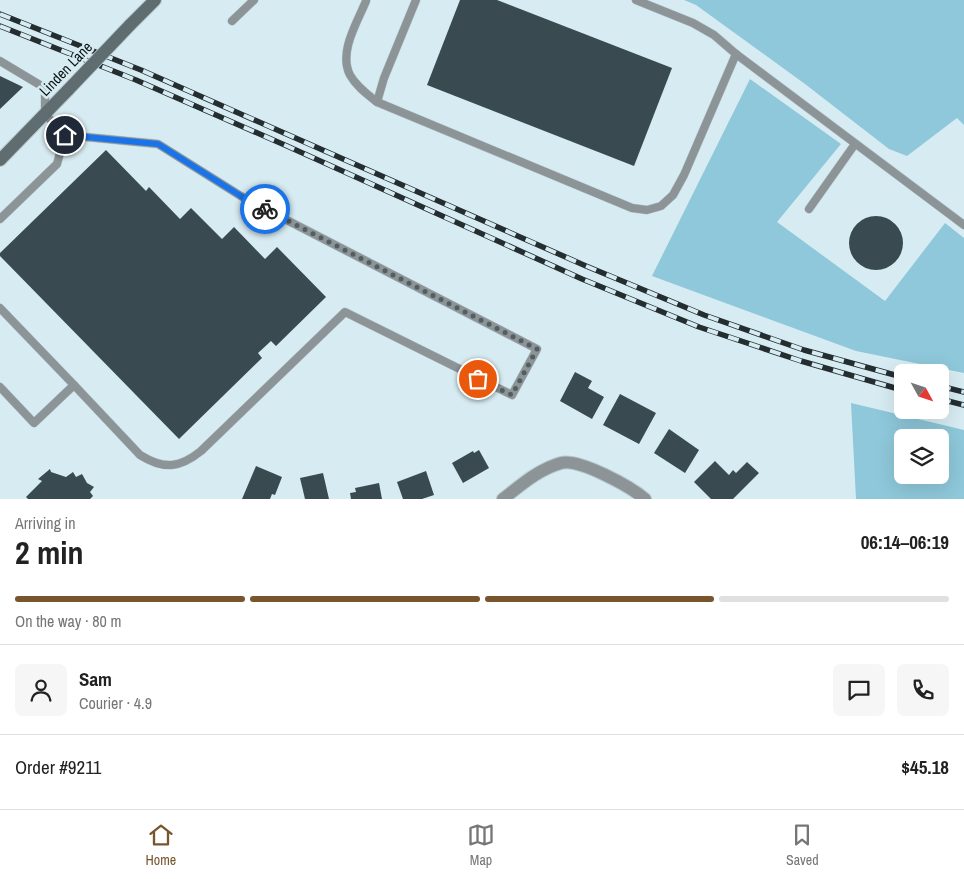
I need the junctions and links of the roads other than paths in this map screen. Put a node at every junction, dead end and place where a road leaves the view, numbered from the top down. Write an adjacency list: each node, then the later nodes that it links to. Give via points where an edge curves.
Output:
1 (155, 0): 10 (street, Linden Lane, bridge)
2 (254, 0): 6 (lane)
3 (366, 0): 9 (lane, via 345,57 349,74)
4 (416, 0): 9 (lane)
5 (636, 0): 7 (lane, via 693,22)
6 (232, 21)
7 (736, 54): 9 (lane, via 673,195 661,206 647,210 632,208); 12 (lane)
8 (0, 60): 10 (lane, via 45,88)
9 (377, 102)
10 (45, 114): 11 (lane); 13 (street, Linden Lane)
11 (65, 135): 15 (lane, via 57,164); 18 (lane, via 158,144 244,198 537,349 512,395 345,312 202,451 178,465 165,466 140,455)
12 (855, 144): 14 (lane); 16 (lane)
13 (0, 160)
14 (809, 209)
15 (0, 220)
16 (964, 224)
17 (0, 308): 18 (lane)
18 (74, 385): 19 (lane, via 34,423)
19 (0, 387)
20 (502, 499): 21 (street, via 541,471 564,462 595,469)
21 (645, 499)

